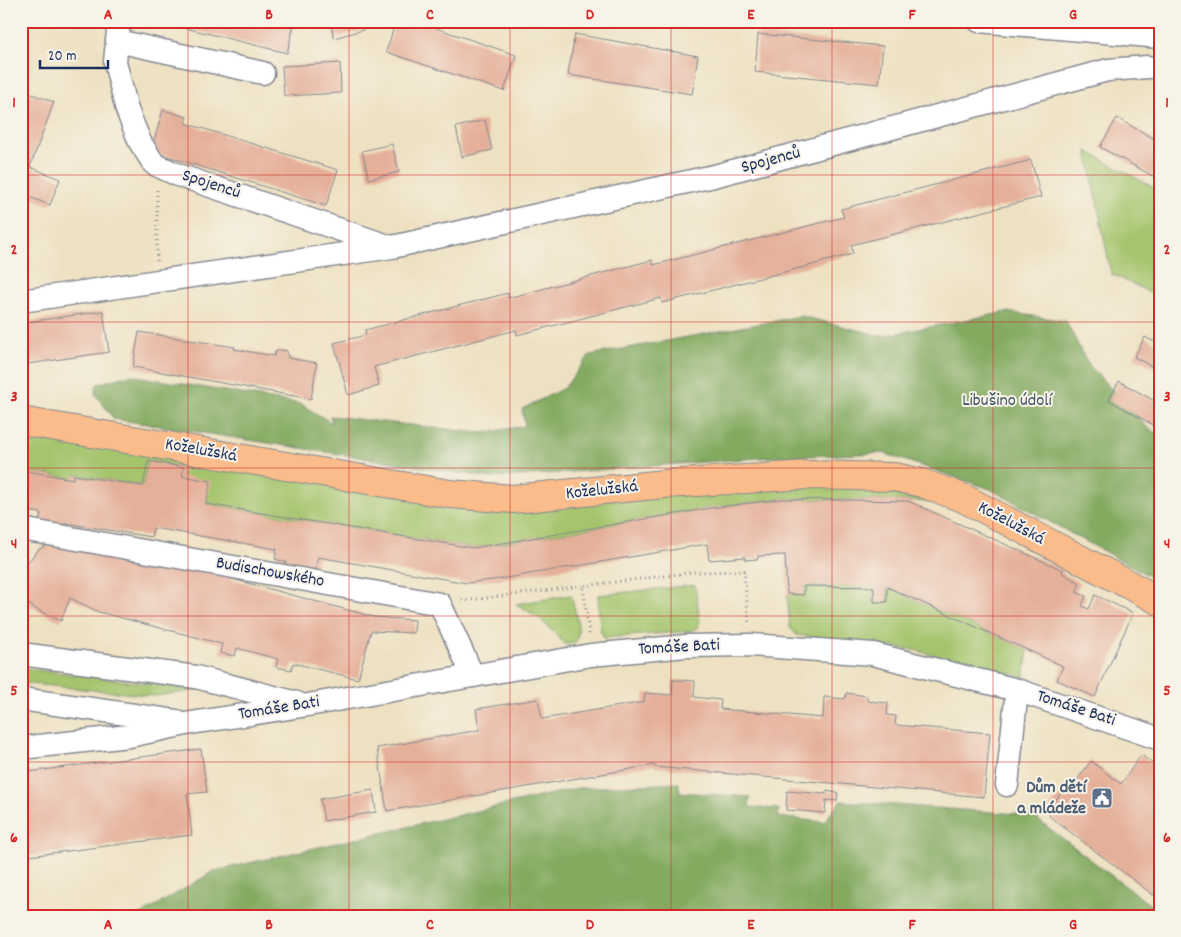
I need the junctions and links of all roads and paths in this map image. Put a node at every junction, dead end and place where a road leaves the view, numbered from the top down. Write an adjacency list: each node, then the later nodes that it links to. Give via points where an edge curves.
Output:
1 (979, 21): 2 (street)
2 (1071, 25): 4 (street)
3 (118, 31): 5 (street, Spojenců); 7 (street, Spojenců, via 115,62 127,110 140,142 154,164)
4 (1155, 36): 6 (street)
5 (263, 73)
6 (1154, 74): 8 (street, Spojenců, via 1108,70 714,176)
7 (159, 166): 8 (street, Spojenců); 9 (path, via 156,217)
8 (392, 247): 9 (street, Spojenců)
9 (159, 281): 10 (street, Spojenců)
10 (21, 301)
11 (21, 421): 14 (main road, Koželužská, via 494,499 809,475 894,477 963,498)
12 (21, 529): 15 (street, Budischowského)
13 (582, 586): 15 (path); 16 (path, via 694,572 744,571); 18 (path)
14 (1160, 601)
15 (440, 604): 19 (street)
16 (751, 645): 18 (street, Tomáše Bati, via 686,646); 20 (street, Tomáše Bati, via 873,654)
17 (21, 654): 22 (street, via 196,677)
18 (591, 655): 19 (street, Tomáše Bati)
19 (473, 676): 22 (street, Tomáše Bati)
20 (1017, 690): 24 (street, Tomáše Bati); 26 (street)
21 (21, 699): 23 (street, Tomáše Bati)
22 (308, 705): 23 (street, Tomáše Bati)
23 (191, 723): 25 (street, Tomáše Bati, via 129,736)
24 (1160, 739)
25 (21, 748)
26 (1007, 785)

